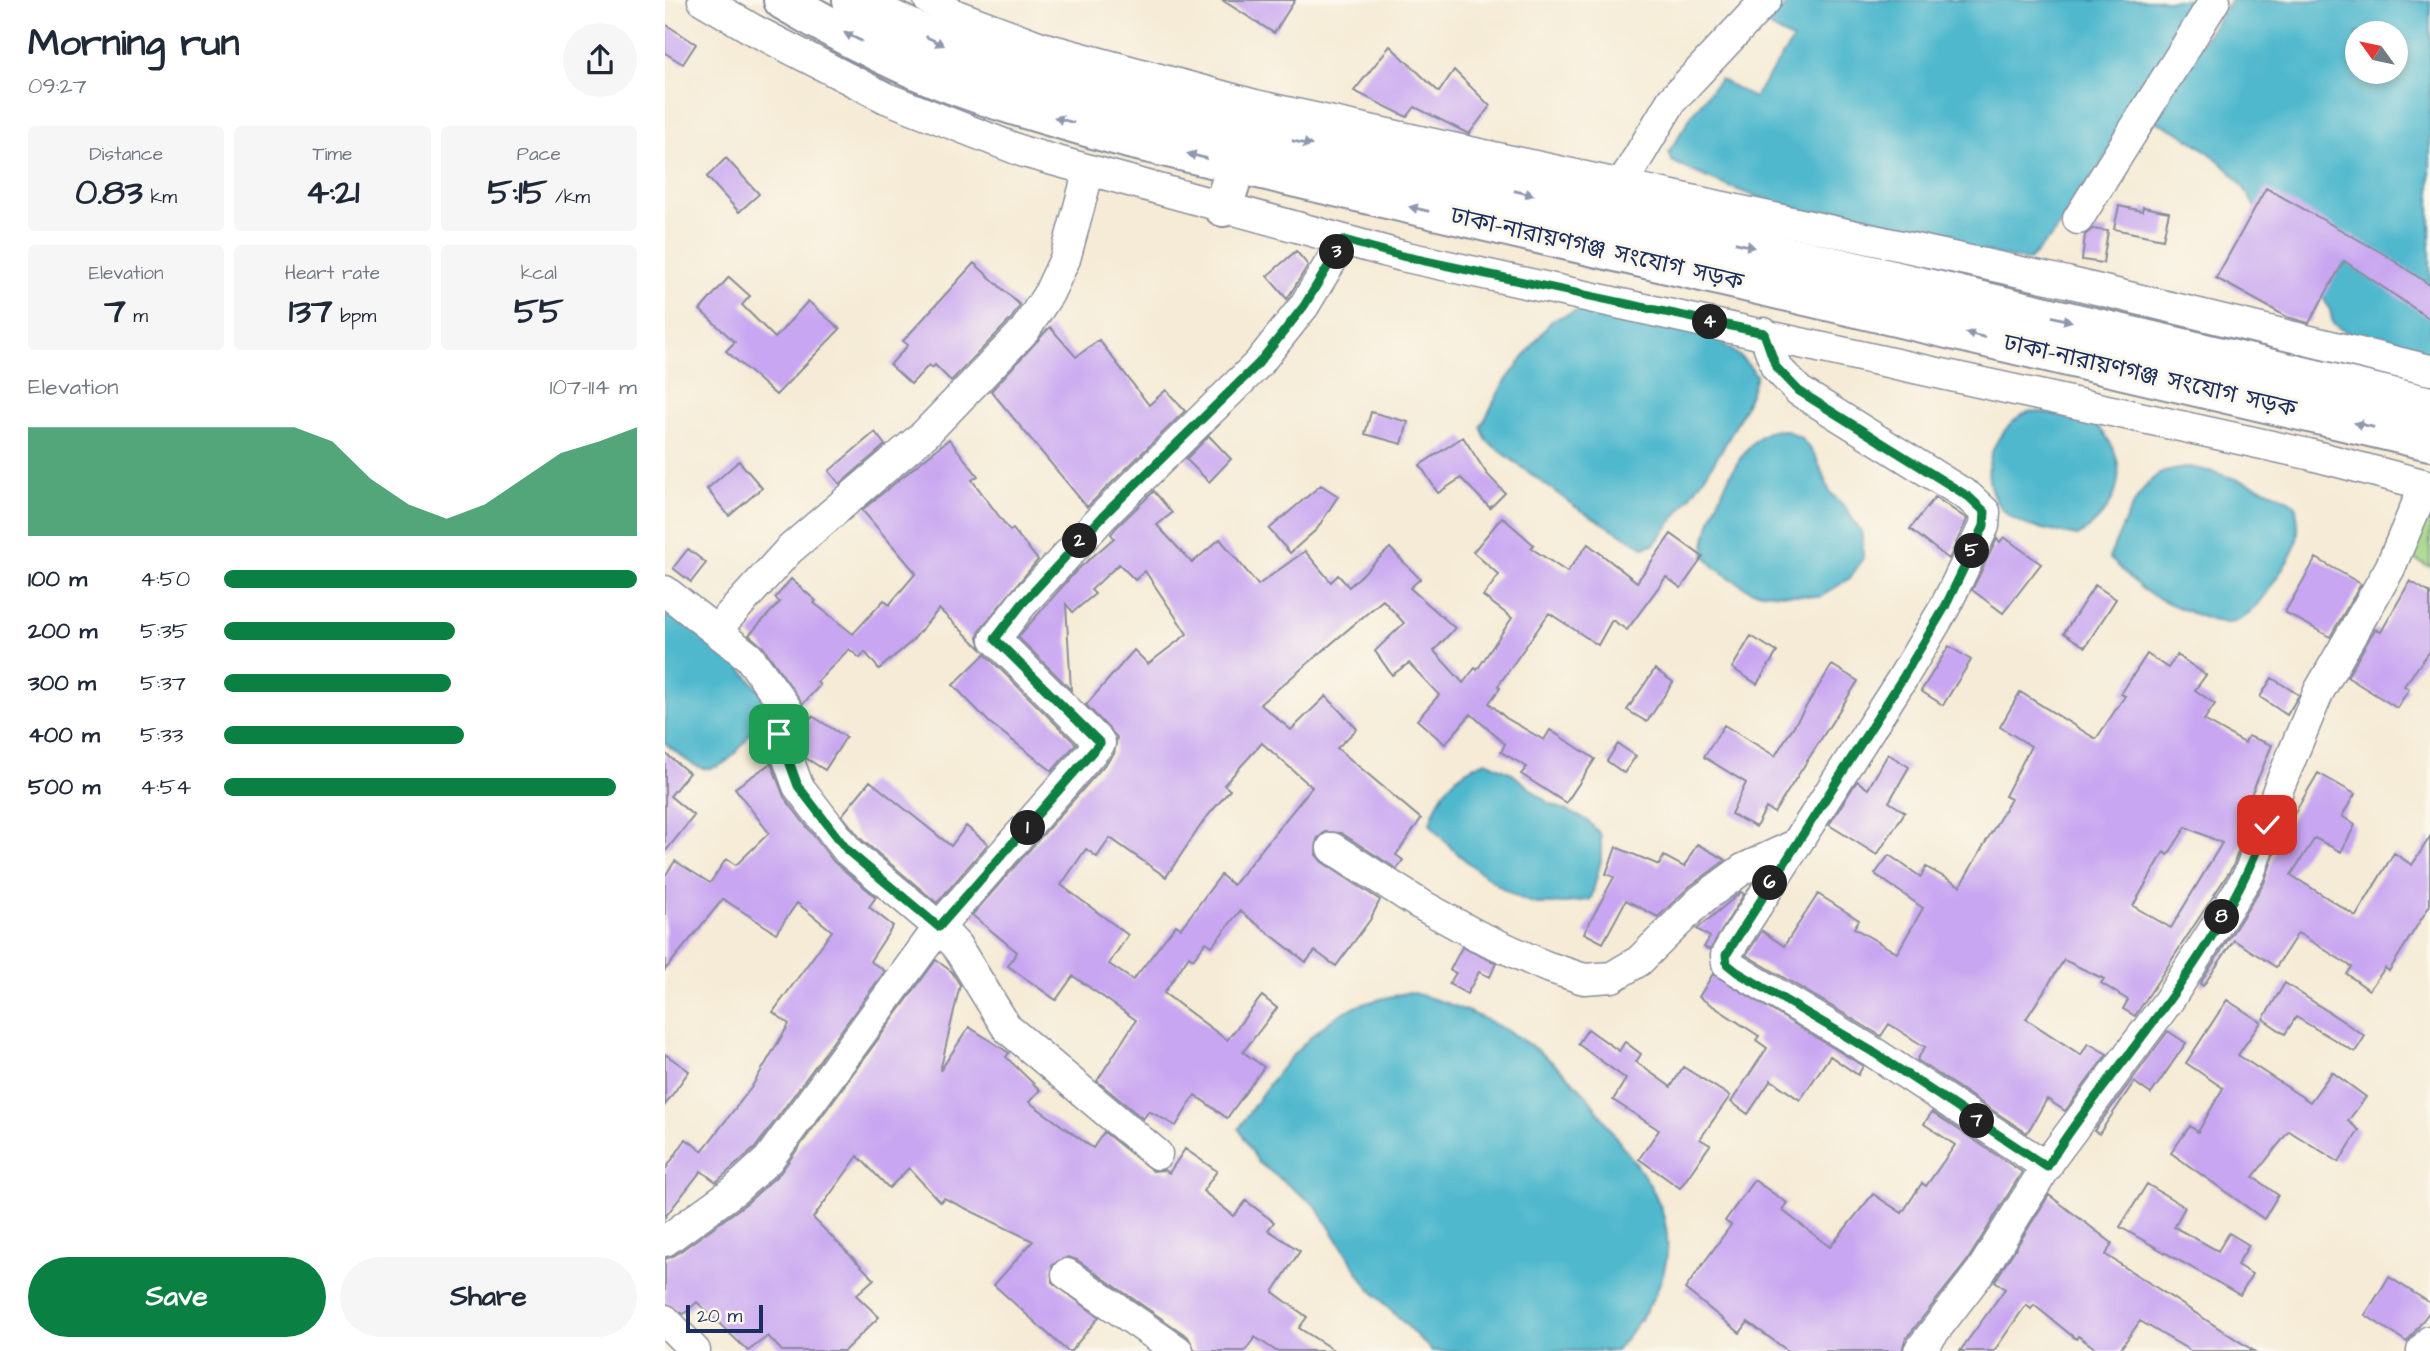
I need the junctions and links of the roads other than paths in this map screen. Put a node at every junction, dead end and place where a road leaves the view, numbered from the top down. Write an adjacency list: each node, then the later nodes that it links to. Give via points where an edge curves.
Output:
1 (703, 0): 10 (street, via 886,97 1024,152)
2 (783, 0): 8 (main road, ঢাকা-নারায়ণগঞ্জ সংযোগ সড়ক, one-way to 2, via 1020,108 939,79)
3 (852, 0): 8 (main road, ঢাকা-নারায়ণগঞ্জ সংযোগ সড়ক, one-way to 8, via 950,48 1044,81)
4 (929, 0): 7 (street, via 1041,47)
5 (1766, 0): 11 (street, via 1672,100)
6 (2215, 0): 13 (street)
7 (1253, 118): 8 (main road, ঢাকা-নারায়ণগঞ্জ সংযোগ সড়ক); 11 (street); 17 (main road, ঢাকা-নারায়ণগঞ্জ সংযোগ সড়ক, one-way to 17)
8 (1135, 122): 9 (main road, ঢাকা-নারায়ণগঞ্জ সংযোগ সড়ক, one-way to 8)
9 (1235, 166): 12 (main road); 18 (main road, ঢাকা-নারায়ণগঞ্জ সংযোগ সড়ক, one-way to 9)
10 (1089, 170): 12 (street); 21 (street, via 1065,260 1025,330 925,434 789,550)
11 (1622, 184): 16 (street, via 2067,282)
12 (1223, 207): 14 (street)
13 (2078, 219)
14 (1344, 240): 15 (street); 24 (street, via 1304,306 1258,364 1104,515 995,639 1100,743)
15 (1764, 333): 19 (street); 22 (street, via 1776,367 1799,391 1969,497 1985,512 1984,526 1945,607)
16 (2430, 370)
17 (2430, 406)
18 (2430, 441)
19 (2428, 485): 26 (street, via 2390,568 2319,691 2249,874 2169,1000)
20 (665, 591): 21 (street)
21 (717, 629): 24 (street, via 749,657 787,709 779,734 798,786 848,851)
22 (1795, 845): 23 (street, via 1743,869 1702,899 1639,961 1612,977 1584,979 1476,935); 26 (street, via 1726,955 1727,964 1873,1052)
23 (1332, 848)
24 (939, 927): 25 (street, via 1007,1028); 27 (street, via 768,1160 736,1191)
25 (1157, 1154)
26 (2047, 1167): 33 (street, via 1981,1271)
27 (665, 1241)
28 (1067, 1274): 32 (street)
29 (665, 1320): 31 (street)
30 (2430, 1341): 34 (street)
31 (695, 1351)
32 (1178, 1351)
33 (1919, 1351)
34 (2422, 1351)

